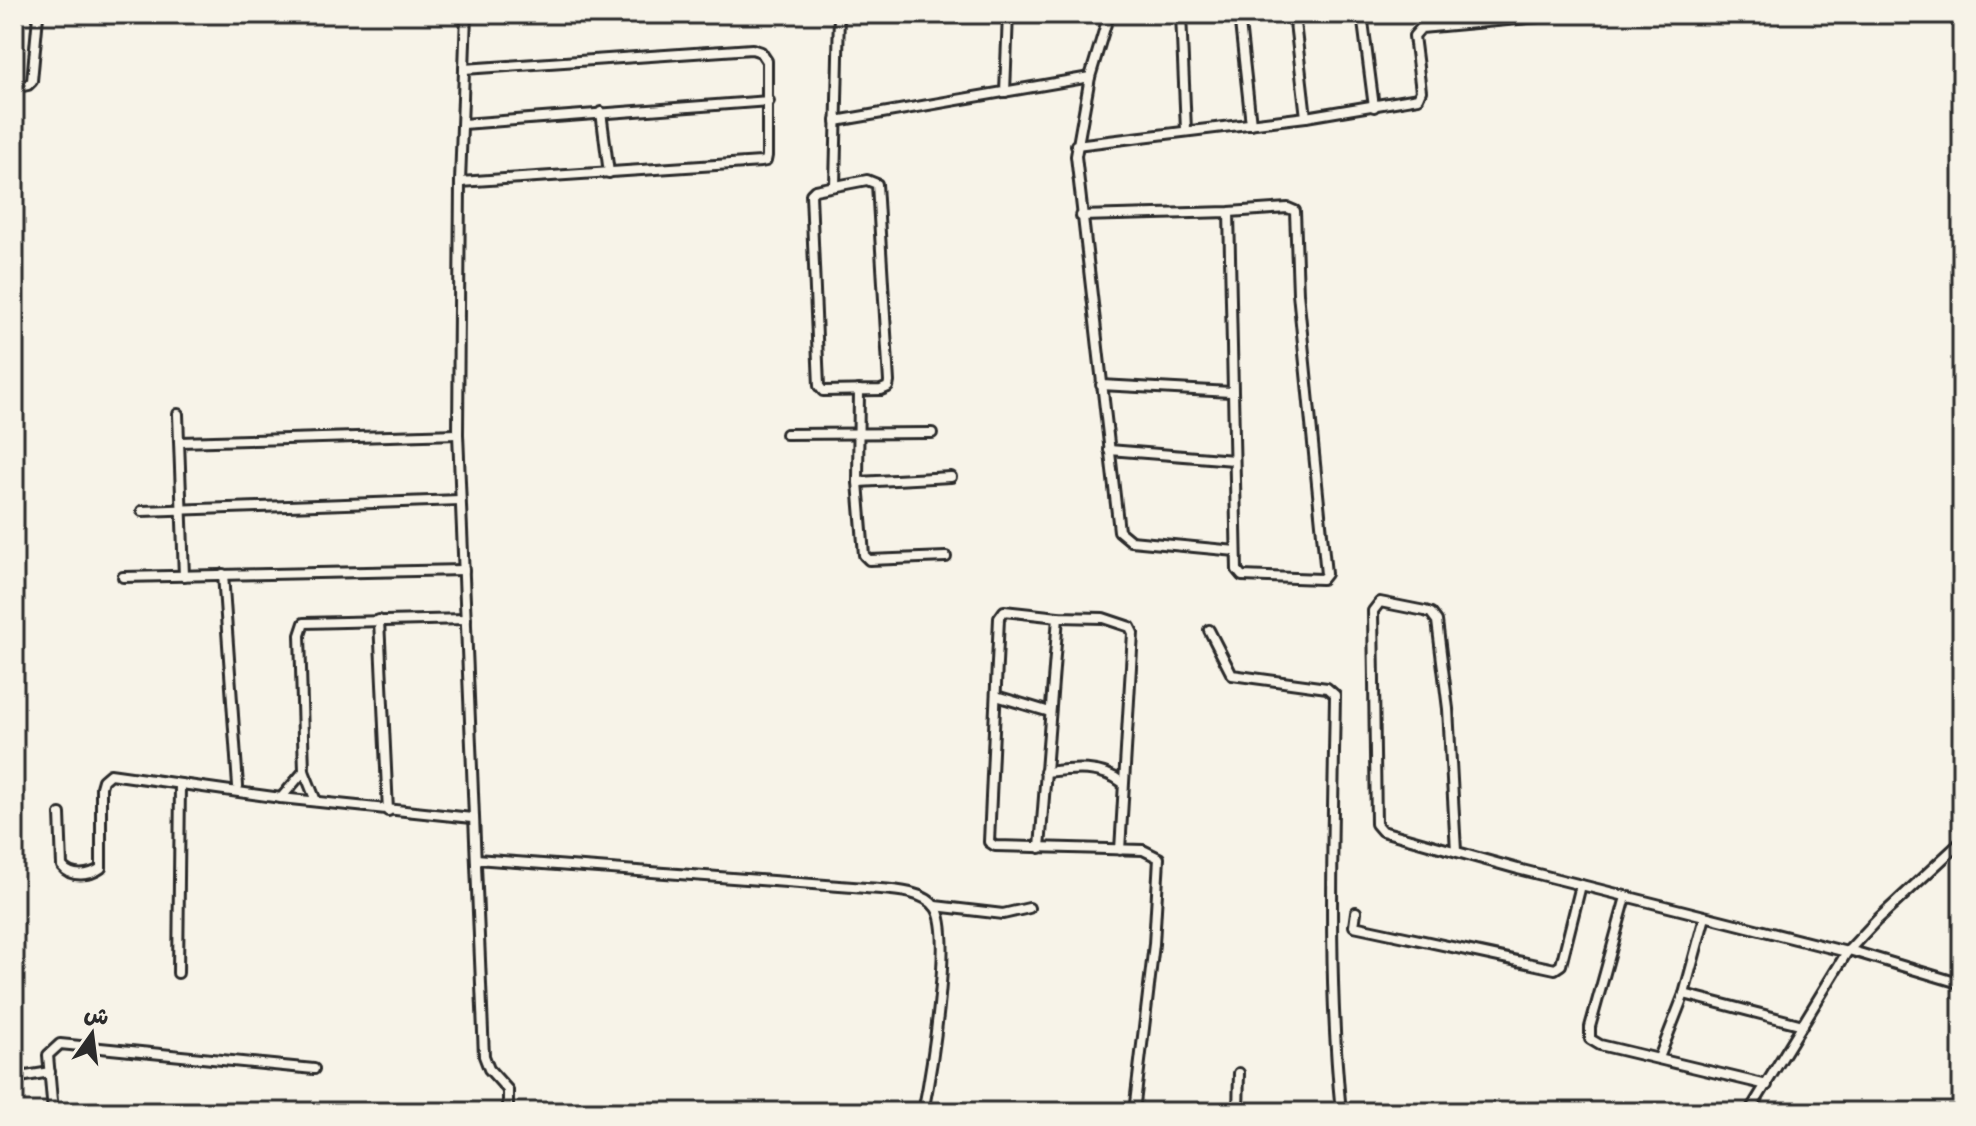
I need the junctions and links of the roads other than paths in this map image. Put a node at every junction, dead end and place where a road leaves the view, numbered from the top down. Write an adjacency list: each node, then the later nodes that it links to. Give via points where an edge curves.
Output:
1 (466, 14): 13 (street)
2 (839, 14): 21 (street)
3 (1008, 14): 16 (street)
4 (1109, 14): 14 (street)
5 (1181, 14): 24 (street)
6 (1239, 14): 23 (street)
7 (1294, 14): 20 (street)
8 (1362, 14): 18 (street)
9 (1427, 14): 12 (street)
10 (1562, 15): 12 (street)
11 (38, 16): 15 (street, via 32,81)
12 (1431, 27): 18 (street, via 1414,36 1418,98)
13 (464, 69): 17 (street, via 752,49 767,61); 22 (street)
14 (1090, 77): 16 (street); 25 (street)
15 (14, 88)
16 (1005, 92): 21 (street)
17 (769, 101): 19 (street); 26 (street, via 766,161)
18 (1374, 107): 20 (street)
19 (601, 112): 22 (street); 26 (street)
20 (1306, 117): 23 (street)
21 (836, 121): 28 (street)
22 (463, 124): 27 (street)
23 (1251, 124): 24 (street)
24 (1186, 130): 25 (street)
25 (1076, 145): 30 (street)
26 (609, 173): 27 (street)
27 (460, 182): 36 (street)
28 (835, 186): 32 (street, via 811,194 819,386 823,391); 32 (street, via 867,180 877,184 889,382 883,390)
29 (1229, 212): 30 (street); 33 (street); 47 (street, via 1295,211 1326,574 1322,579 1242,576)
30 (1081, 216): 31 (street)
31 (1101, 385): 33 (street); 40 (street)
32 (859, 390): 38 (street)
33 (1231, 392): 41 (street)
34 (178, 414): 39 (street)
35 (932, 433): 38 (street)
36 (458, 434): 39 (street); 44 (street)
37 (786, 434): 38 (street)
38 (859, 434): 43 (street)
39 (180, 442): 45 (street)
40 (1109, 450): 41 (street); 47 (street, via 1122,536)
41 (1234, 460): 47 (street)
42 (951, 477): 43 (street)
43 (858, 482): 48 (street, via 865,559)
44 (460, 500): 45 (street); 49 (street)
45 (183, 510): 46 (street); 51 (street)
46 (142, 511)
47 (1236, 551)
48 (946, 557)
49 (464, 570): 50 (street); 54 (street)
50 (223, 574): 51 (street); 63 (street)
51 (184, 576): 52 (street)
52 (123, 577)
53 (1058, 617): 57 (street, via 1001,613); 58 (street); 61 (street, via 1103,618 1124,623 1133,633)
54 (466, 619): 55 (street); 68 (street)
55 (379, 620): 59 (street, via 308,621 301,627); 66 (street)
56 (1209, 630): 96 (street, via 1232,675 1327,688 1335,695 1331,923)
57 (996, 696): 58 (street); 70 (street, via 989,842)
58 (1050, 712): 60 (street)
59 (304, 771): 64 (street); 65 (street)
60 (1045, 772): 61 (street, via 1099,771); 70 (street)
61 (1123, 783): 71 (street)
62 (180, 784): 64 (street); 67 (street, via 106,776 101,787 103,862 92,873 63,869); 81 (street)
63 (238, 786)
64 (281, 798): 65 (street)
65 (316, 801): 66 (street)
66 (388, 811): 68 (street)
67 (60, 814)
68 (472, 818): 73 (street)
69 (1962, 841): 80 (street)
70 (1040, 848): 71 (street)
71 (1120, 850): 94 (street, via 1143,850 1159,858)
72 (1456, 851): 72 (street, via 1382,831 1376,824 1373,611 1380,602 1425,611 1437,621); 74 (street)
73 (476, 859): 76 (street, via 866,888 911,894); 92 (street, via 484,1056 508,1090)
74 (1581, 885): 75 (street); 78 (street, via 1561,965 1555,969 1354,926)
75 (1626, 897): 79 (street); 85 (street, via 1589,1035 1600,1045)
76 (935, 906): 77 (street, via 1003,914); 93 (street, via 942,925 938,1034)
77 (1029, 908)
78 (1356, 912)
79 (1705, 917): 80 (street); 83 (street)
80 (1848, 951): 82 (street); 84 (street)
81 (178, 973)
82 (1962, 984)
83 (1684, 994): 84 (street); 85 (street)
84 (1803, 1025): 90 (street)
85 (1659, 1058): 90 (street)
86 (314, 1069): 87 (street, via 60,1044 48,1055)
87 (50, 1072): 89 (street); 91 (street)
88 (1239, 1073): 95 (street)
89 (14, 1078)
90 (1767, 1085): 97 (street)
91 (53, 1112)
92 (508, 1112)
93 (923, 1112)
94 (1134, 1112)
95 (1238, 1112)
96 (1341, 1112)
97 (1749, 1112)

